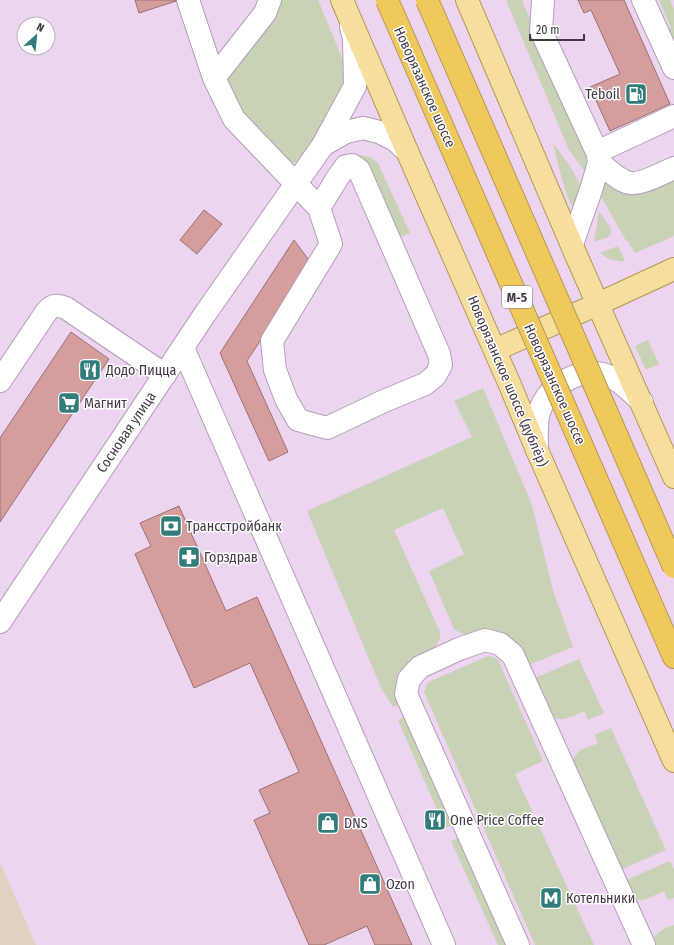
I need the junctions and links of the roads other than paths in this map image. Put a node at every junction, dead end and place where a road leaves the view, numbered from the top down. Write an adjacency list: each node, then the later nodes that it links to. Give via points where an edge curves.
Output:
1 (188, 0): 10 (street)
2 (270, 0): 10 (street, via 265,12)
3 (387, 0): 30 (highway, Новорязанское шоссе / М-5, bridge)
4 (427, 0): 28 (highway, М-5, bridge)
5 (467, 0): 18 (main road)
6 (543, 0): 14 (street, via 541,31)
7 (643, 0): 9 (street)
8 (345, 6): 12 (street, Сосновая улица, via 354,39 355,86); 13 (main road, Новорязанское шоссе (дублёр))
9 (674, 68)
10 (214, 78): 16 (street, via 234,119)
11 (674, 116): 14 (street)
12 (323, 145): 13 (street, Сосновая улица, via 346,132 363,128 395,140); 16 (street, Сосновая улица)
13 (407, 151): 22 (main road, Новорязанское шоссе (дублёр))
14 (598, 157): 15 (street, via 619,178 628,183 636,184); 18 (street, via 591,190)
15 (674, 168)
16 (296, 184): 17 (street); 21 (street, Сосновая улица)
17 (319, 208): 17 (street, via 331,244 272,341 275,370 286,399 298,420 327,428 425,384 435,376 441,364 439,354 359,170 352,165 346,166)
18 (572, 244): 20 (main road)
19 (674, 269): 20 (main road)
20 (598, 304): 22 (main road); 25 (main road)
21 (182, 348): 23 (street, Сосновая улица); 32 (street)
22 (495, 350): 26 (main road, Новорязанское шоссе (дублёр))
23 (165, 374): 24 (street, via 58,305 47,310); 29 (street, Сосновая улица)
24 (0, 382)
25 (642, 402): 26 (street, via 626,386 612,378 597,373 580,374 563,382 550,393 540,408 536,427); 27 (main road)
26 (537, 450): 31 (main road, Новорязанское шоссе (дублёр))
27 (674, 477)
28 (674, 567)
29 (2, 616)
30 (674, 657)
31 (674, 761)
32 (444, 945)
33 (518, 945): 34 (street, via 406,694 409,679 420,667 485,640 500,644 513,656)
34 (644, 945)

